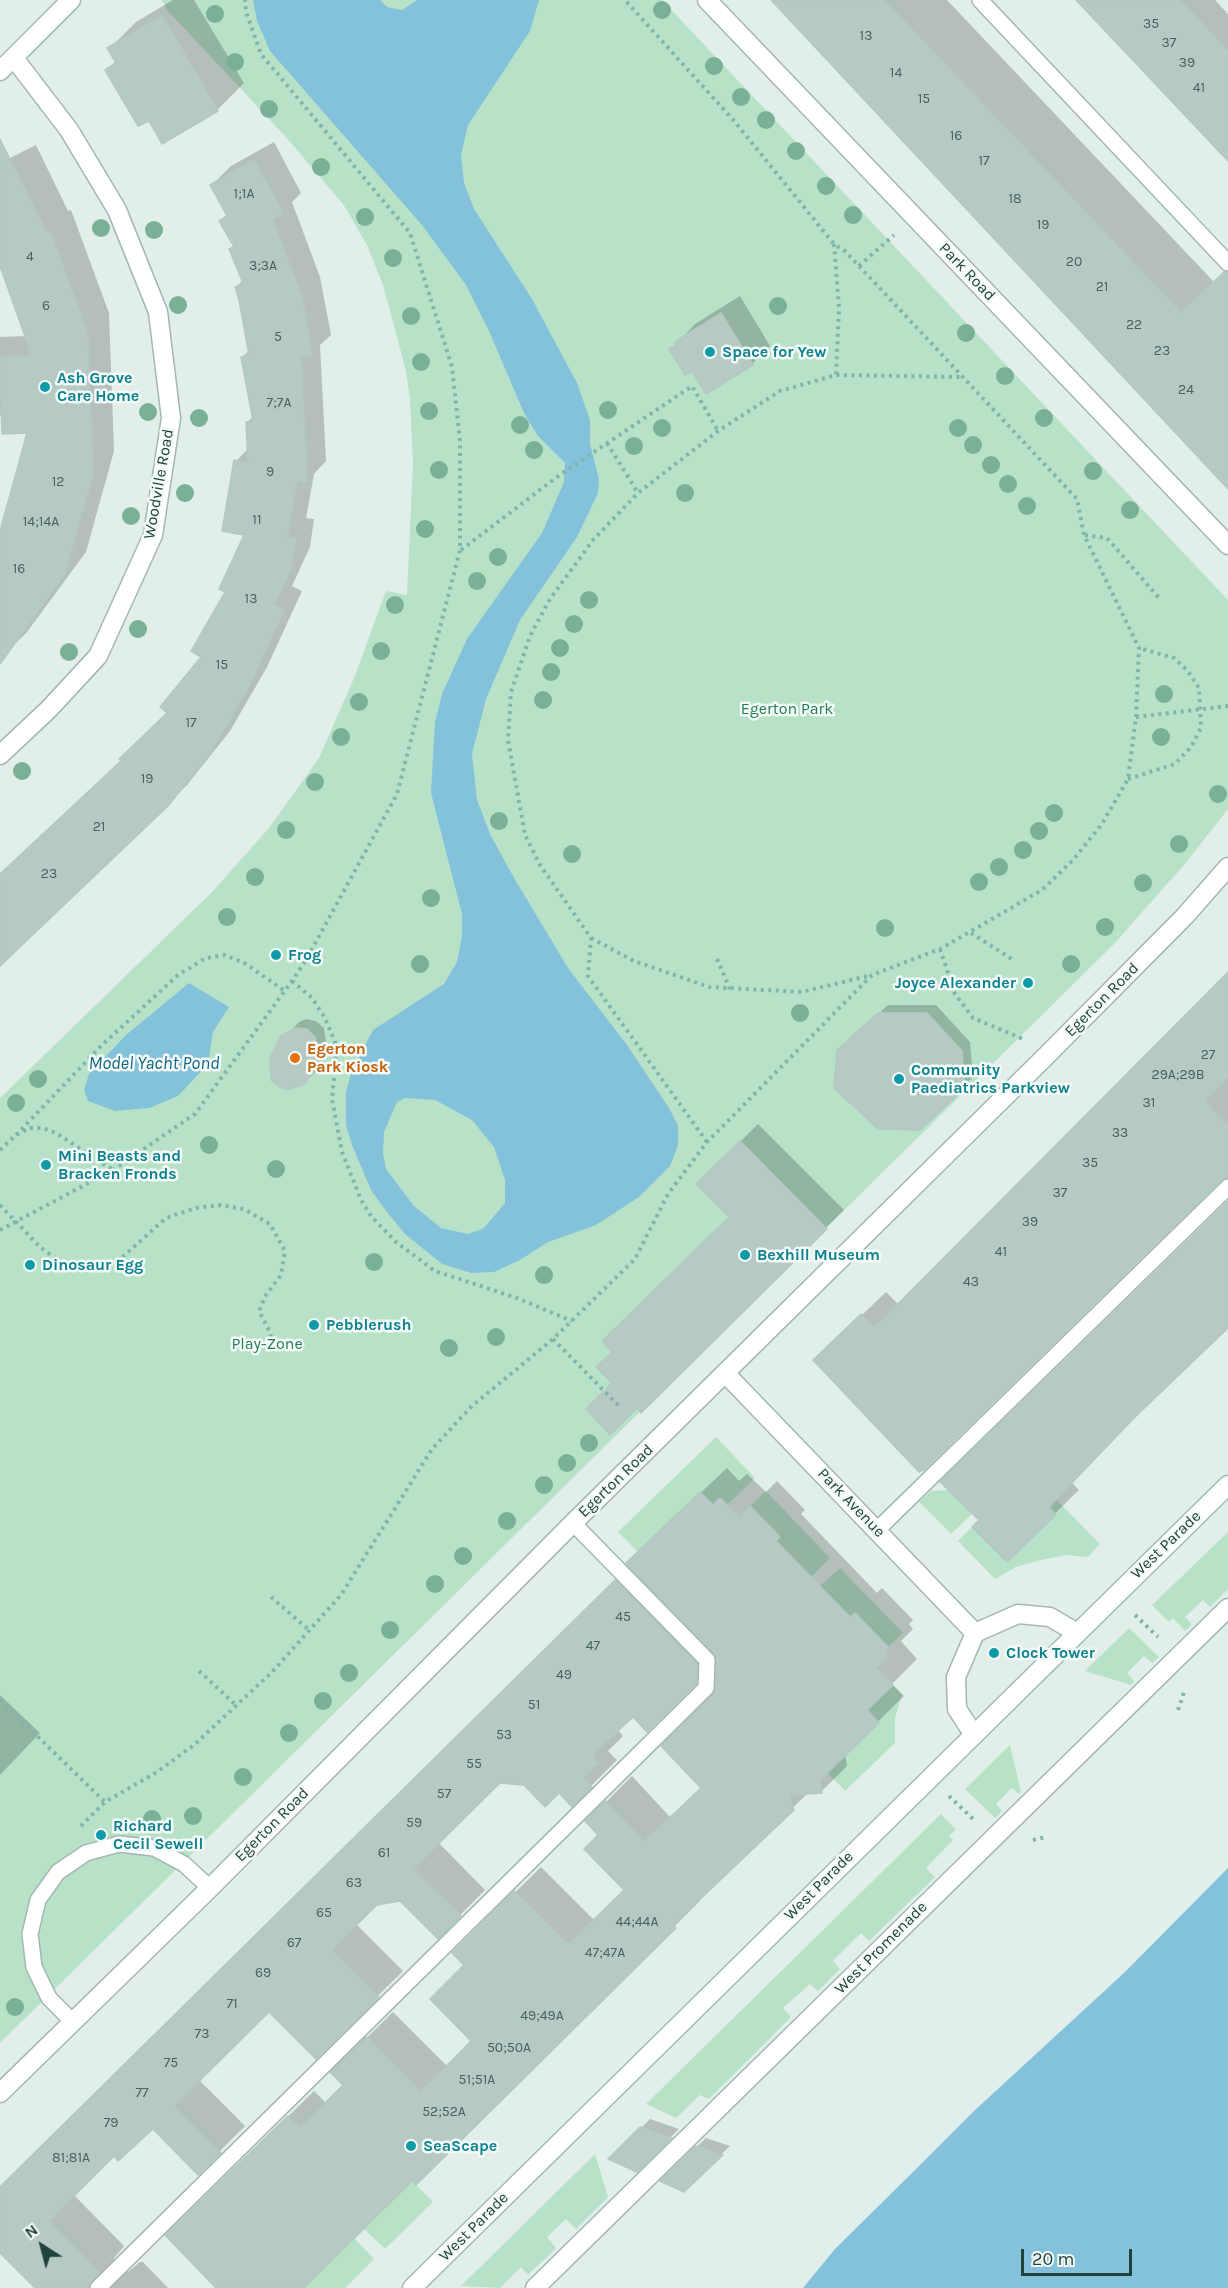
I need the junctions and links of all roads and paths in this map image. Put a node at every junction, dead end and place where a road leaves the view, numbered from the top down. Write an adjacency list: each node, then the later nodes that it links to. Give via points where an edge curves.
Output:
1 (71, 0): 6 (street)
2 (245, 0): 19 (path, via 261,54 410,233 452,367 460,441)
3 (625, 0): 9 (path, via 735,122)
4 (707, 0): 18 (street, Park Road)
5 (980, 0): 10 (lane)
6 (14, 58): 7 (street); 25 (street, Woodville Road, via 69,130 117,210 158,312 171,418 153,535 98,656)
7 (0, 71)
8 (889, 238): 11 (path)
9 (834, 244): 11 (path); 12 (path, via 839,308)
10 (1228, 263)
11 (858, 266): 13 (path)
12 (836, 375): 13 (path); 14 (path, via 780,391)
13 (963, 377): 17 (path, via 1077,499)
14 (718, 430): 15 (path, via 692,386); 16 (path)
15 (607, 444): 16 (path); 19 (path)
16 (638, 493): 29 (path, via 593,540 550,599 530,636 511,692 508,740 525,835 540,865)
17 (1084, 535): 20 (path, via 1107,538); 21 (path)
18 (1228, 545)
19 (460, 550): 34 (path, via 397,794)
20 (1159, 598)
21 (1139, 648): 23 (path, via 1174,658 1187,670 1199,688); 24 (path)
22 (1228, 706): 23 (path)
23 (1202, 710): 24 (path); 26 (path, via 1201,728 1191,747 1175,764)
24 (1136, 717): 26 (path)
25 (0, 755)
26 (1128, 779): 28 (path, via 1102,824 1073,860 1042,890)
27 (1228, 867): 37 (street, Egerton Road, via 1185,916)
28 (970, 933): 30 (path); 32 (path)
29 (591, 938): 35 (path, via 674,976); 39 (path, via 588,976)
30 (940, 949): 33 (path); 37 (path, via 955,994 973,1018 1021,1037)
31 (717, 959): 35 (path)
32 (1015, 961)
33 (872, 975): 35 (path, via 802,992); 39 (path)
34 (292, 981): 36 (path); 48 (path, via 312,998 337,1047 332,1099 342,1152 371,1216 396,1242 435,1271)
35 (730, 989)
36 (285, 991): 38 (path, via 246,964 225,955 206,958 178,975 102,1045); 41 (path, via 195,1114)
37 (1044, 1058): 51 (street, Egerton Road)
38 (16, 1135): 40 (path); 41 (path, via 30,1128 50,1130)
39 (707, 1142): 48 (path, via 668,1194 635,1259)
40 (0, 1150)
41 (113, 1170): 44 (path)
42 (1228, 1187): 55 (lane)
43 (0, 1205): 44 (path)
44 (15, 1221): 45 (path); 46 (path, via 40,1247 69,1268 103,1267)
45 (0, 1230)
46 (117, 1262): 47 (path); 50 (path, via 166,1218 196,1208 220,1205 244,1209 270,1224 285,1251 281,1275 259,1311 270,1332)
47 (126, 1270)
48 (572, 1321): 49 (path)
49 (553, 1339): 52 (path); 59 (path, via 472,1406 432,1449 341,1595)
50 (273, 1353)
51 (726, 1374): 54 (street, Egerton Road); 55 (street, Park Avenue)
52 (619, 1406)
53 (1228, 1485): 56 (street, West Parade)
54 (573, 1523): 73 (street, Egerton Road); 76 (lane, via 707,1660 706,1688)
55 (876, 1530): 60 (street, Park Avenue)
56 (1116, 1595): 61 (street, West Parade); 62 (path)
57 (271, 1597): 59 (path)
58 (1228, 1608): 62 (street, West Promenade)
59 (310, 1631): 66 (path)
60 (975, 1633): 61 (street, via 1018,1614 1050,1617); 68 (street, via 956,1677 957,1709)
61 (1077, 1633): 68 (street, West Parade)
62 (1178, 1657): 78 (street, West Promenade)
63 (199, 1671): 66 (path)
64 (1185, 1689): 67 (path)
65 (0, 1700): 69 (path)
66 (237, 1706): 69 (path, via 157,1772)
67 (1178, 1710)
68 (974, 1735): 77 (street, West Parade)
69 (105, 1802): 70 (path)
70 (80, 1827)
71 (1046, 1837): 72 (path)
72 (1027, 1842)
73 (210, 1888): 74 (street, Egerton Road); 74 (lane, via 184,1864 154,1848 119,1844 86,1852 58,1872 38,1900 30,1934 34,1967 50,1998)
74 (73, 2022): 75 (street, Egerton Road)
75 (0, 2093)
76 (98, 2288)
77 (412, 2288)
78 (536, 2288)

